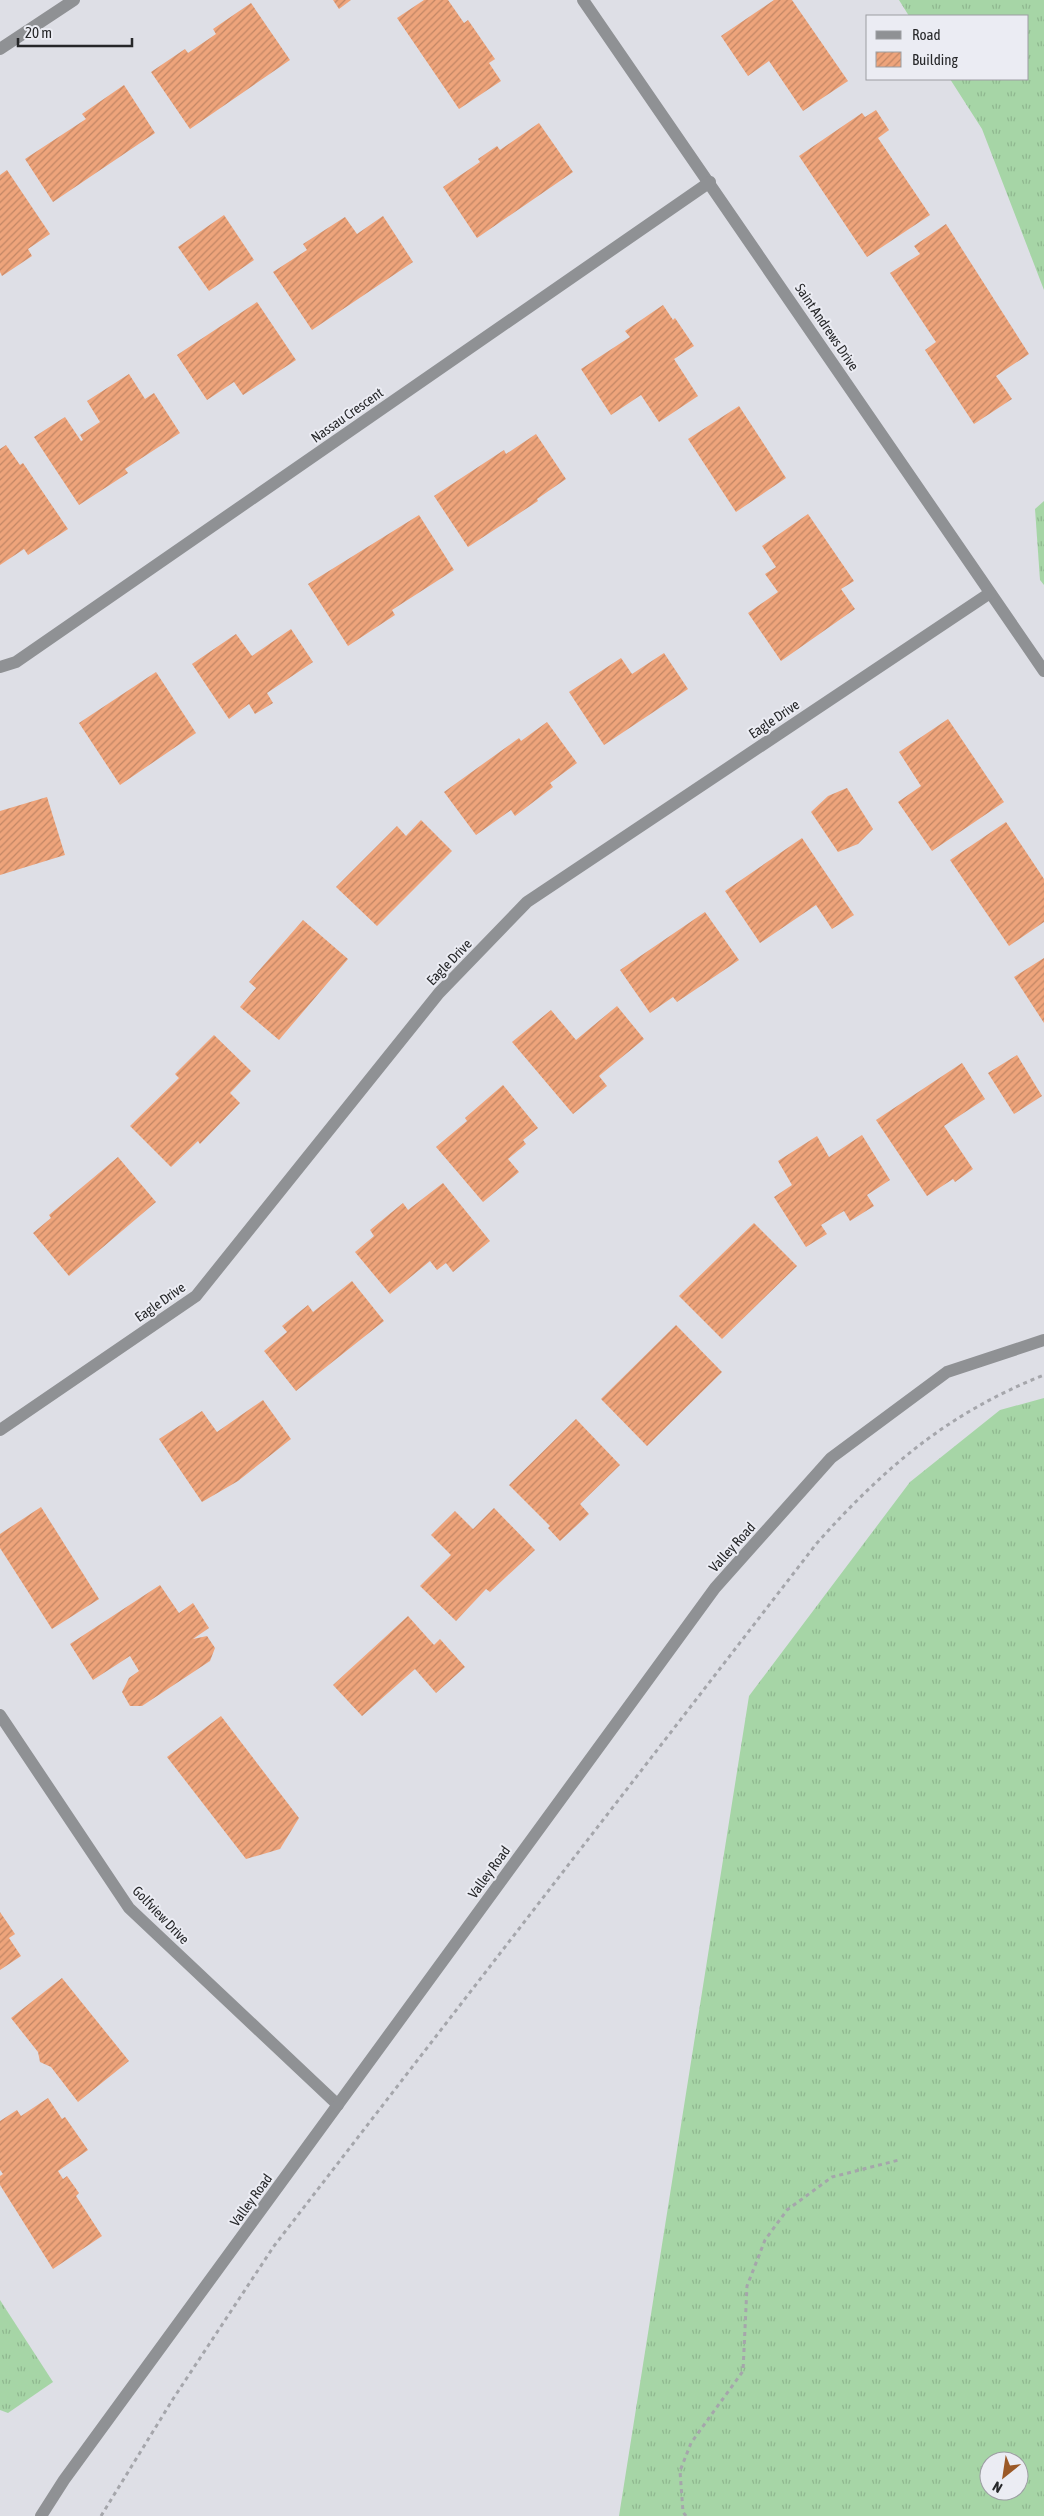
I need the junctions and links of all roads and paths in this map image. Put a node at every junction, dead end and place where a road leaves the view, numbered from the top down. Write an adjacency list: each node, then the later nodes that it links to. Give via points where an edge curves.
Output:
1 (74, 0): 3 (street)
2 (583, 0): 4 (street, Saint Andrews Drive)
3 (0, 49)
4 (710, 182): 5 (street, Saint Andrews Drive); 6 (street, Nassau Crescent, via 24,657)
5 (990, 593): 7 (street, Saint Andrews Drive); 10 (street, Eagle Drive, via 528,902 439,993 196,1296)
6 (0, 667)
7 (1044, 671)
8 (1044, 1340): 12 (street, Valley Road, via 947,1372 831,1458 716,1588)
9 (1044, 1375): 15 (path, via 960,1416 907,1453 859,1496 817,1543 274,2246)
10 (0, 1430)
11 (0, 1715): 12 (street, Golfview Drive, via 129,1908)
12 (338, 2105): 14 (street, Valley Road, via 64,2480)
13 (899, 2160): 16 (path, via 832,2178 787,2210 765,2240 747,2286 743,2371 691,2443 680,2471)
14 (42, 2516)
15 (100, 2516)
16 (686, 2516)

